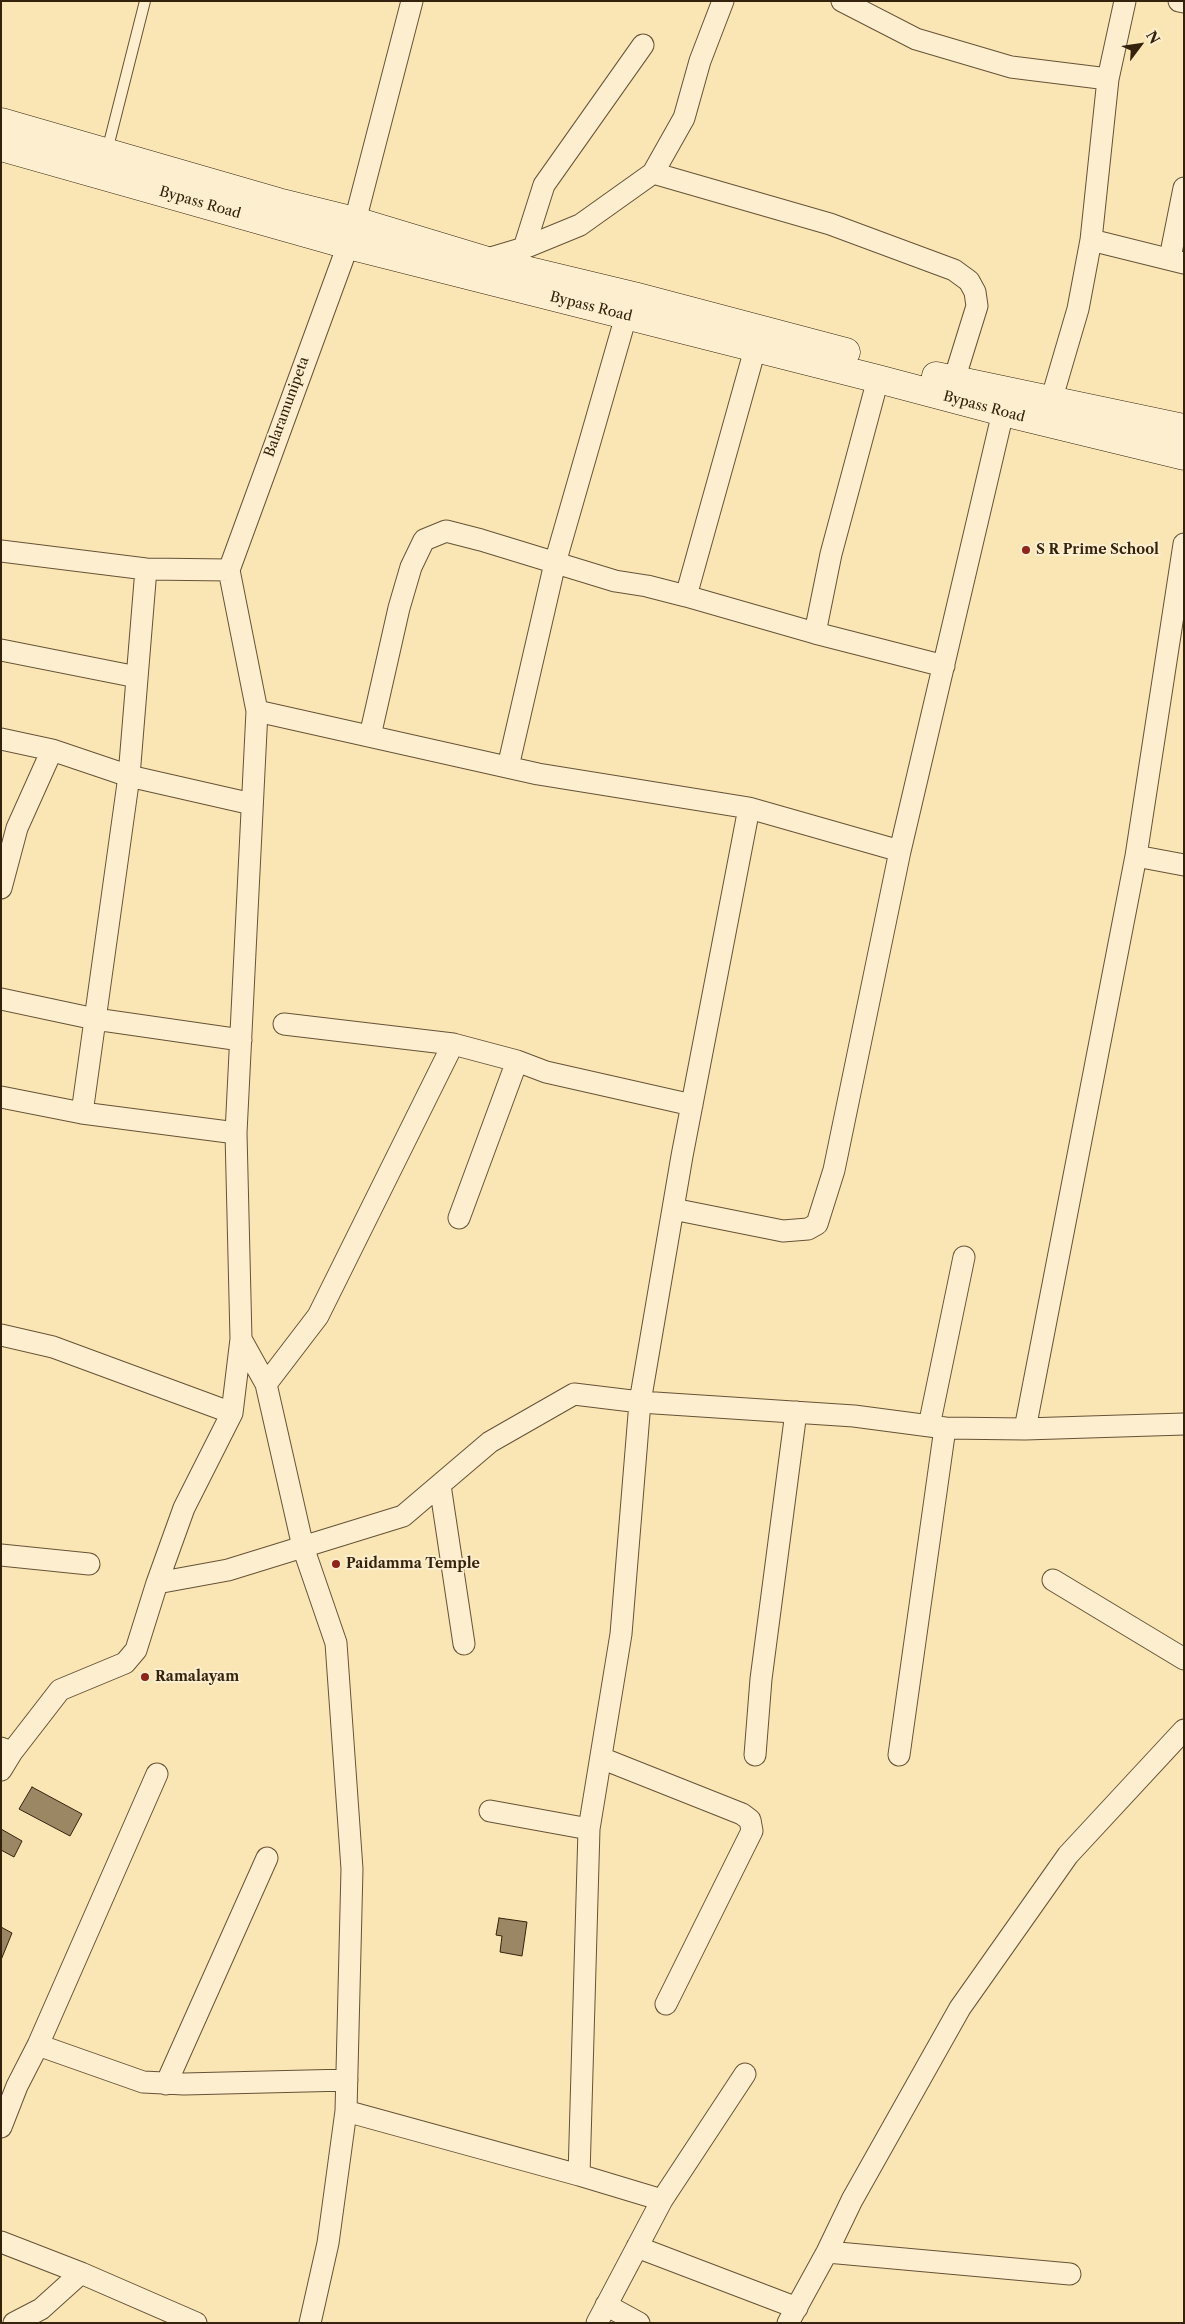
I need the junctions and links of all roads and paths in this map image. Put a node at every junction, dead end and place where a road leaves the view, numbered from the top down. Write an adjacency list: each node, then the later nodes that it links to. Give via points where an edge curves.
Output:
1 (146, 1): 12 (lane)
2 (412, 1): 15 (street, Balaramunipeta)
3 (723, 1): 13 (street, via 700,62 684,118)
4 (842, 1): 9 (street, via 916,39 1011,67)
5 (1125, 1): 9 (street)
6 (1179, 1): 7 (street)
7 (1184, 2)
8 (643, 45): 17 (street, via 544,185)
9 (1108, 79): 16 (street)
10 (1, 122): 12 (main road, Bypass Road)
11 (1, 148): 15 (main road, Bypass Road)
12 (106, 152): 15 (main road, Bypass Road, via 278,202)
13 (652, 173): 17 (street, via 580,225); 23 (street, via 830,224 954,270 969,281 977,306)
14 (1184, 188): 19 (street)
15 (351, 233): 18 (main road, Bypass Road); 20 (main road, Bypass Road); 32 (street, Balaramunipeta)
16 (1091, 240): 19 (street); 24 (street, via 1078,309)
17 (524, 248): 18 (street)
18 (484, 260): 23 (main road, Bypass Road)
19 (1177, 260)
20 (626, 316): 21 (main road, Bypass Road); 30 (street)
21 (755, 349): 22 (main road, Bypass Road); 33 (street)
22 (878, 378): 25 (main road, Bypass Road); 34 (street, via 831,554)
23 (954, 380): 24 (main road, Bypass Road)
24 (1051, 401): 26 (main road, Bypass Road)
25 (1003, 412): 27 (main road, Bypass Road); 36 (street)
26 (1184, 428)
27 (1184, 456)
28 (1184, 544): 48 (street)
29 (1, 551): 31 (street)
30 (555, 563): 33 (street, via 615,581); 39 (street, via 446,531 424,540 411,567 399,608); 42 (street)
31 (146, 569): 32 (street); 37 (street)
32 (229, 570): 38 (street)
33 (686, 596): 34 (street)
34 (815, 633): 36 (street)
35 (1, 650): 37 (street)
36 (944, 666): 47 (street)
37 (137, 677): 43 (street)
38 (257, 711): 39 (street); 44 (street)
39 (370, 736): 42 (street)
40 (1, 739): 41 (street)
41 (52, 750): 43 (street); 46 (street)
42 (508, 767): 45 (street)
43 (129, 776): 44 (street); 52 (street)
44 (252, 804): 54 (street)
45 (748, 808): 47 (street); 58 (street)
46 (9, 827): 50 (street)
47 (900, 852): 61 (street, via 834,1170 817,1224 808,1229 783,1231)
48 (1136, 856): 49 (street); 72 (street)
49 (1184, 866)
50 (1, 888)
51 (1, 999): 52 (street)
52 (95, 1019): 54 (street); 59 (street)
53 (284, 1024): 55 (street)
54 (241, 1040): 60 (street)
55 (453, 1044): 56 (street); 66 (street, via 318,1316)
56 (517, 1061): 58 (street, via 546,1072); 62 (street)
57 (1, 1097): 59 (street)
58 (692, 1105): 61 (street)
59 (82, 1113): 60 (street)
60 (236, 1133): 65 (street)
61 (673, 1209): 67 (street)
62 (459, 1218)
63 (964, 1257): 71 (street)
64 (1, 1335): 69 (street, via 53,1347)
65 (241, 1339): 66 (street); 69 (street)
66 (266, 1384): 74 (street)
67 (640, 1402): 68 (street); 73 (street, via 574,1394 490,1442); 85 (street, via 621,1634)
68 (796, 1412): 71 (street); 83 (street, via 761,1679)
69 (232, 1413): 78 (street, via 184,1508)
70 (1184, 1424): 72 (street)
71 (937, 1427): 72 (street); 84 (street)
72 (1025, 1429)
73 (440, 1485): 74 (street, via 403,1516); 79 (street)
74 (303, 1547): 78 (street, via 228,1570); 94 (street, via 336,1643 352,1869)
75 (1, 1554): 76 (street)
76 (90, 1564)
77 (1053, 1580): 80 (street)
78 (157, 1583): 82 (street, via 132,1657 125,1663 60,1690)
79 (464, 1644)
80 (1184, 1659)
81 (1184, 1730): 102 (street, via 1068,1855 960,2008 852,2200)
82 (7, 1750): 86 (street)
83 (755, 1754)
84 (899, 1755)
85 (601, 1758): 89 (street); 91 (street, via 750,1820 752,1831)
86 (1, 1770)
87 (157, 1774): 92 (street)
88 (490, 1811): 89 (street)
89 (589, 1829): 98 (street)
90 (267, 1858): 95 (street)
91 (666, 2004)
92 (38, 2045): 95 (street, via 143,2082); 97 (street)
93 (745, 2074): 99 (street)
94 (347, 2080): 95 (street); 96 (street)
95 (166, 2084)
96 (346, 2110): 98 (street); 109 (street, via 328,2243)
97 (1, 2127)
98 (579, 2175): 99 (street)
99 (662, 2200): 101 (street)
100 (1, 2242): 103 (street)
101 (637, 2247): 105 (street); 106 (street)
102 (827, 2252): 104 (street); 106 (street)
103 (82, 2273): 107 (street, via 41,2309); 108 (street)
104 (1070, 2274)
105 (602, 2314): 110 (street)
106 (792, 2315)
107 (14, 2323)
108 (196, 2323)
109 (310, 2323)
110 (639, 2323)

